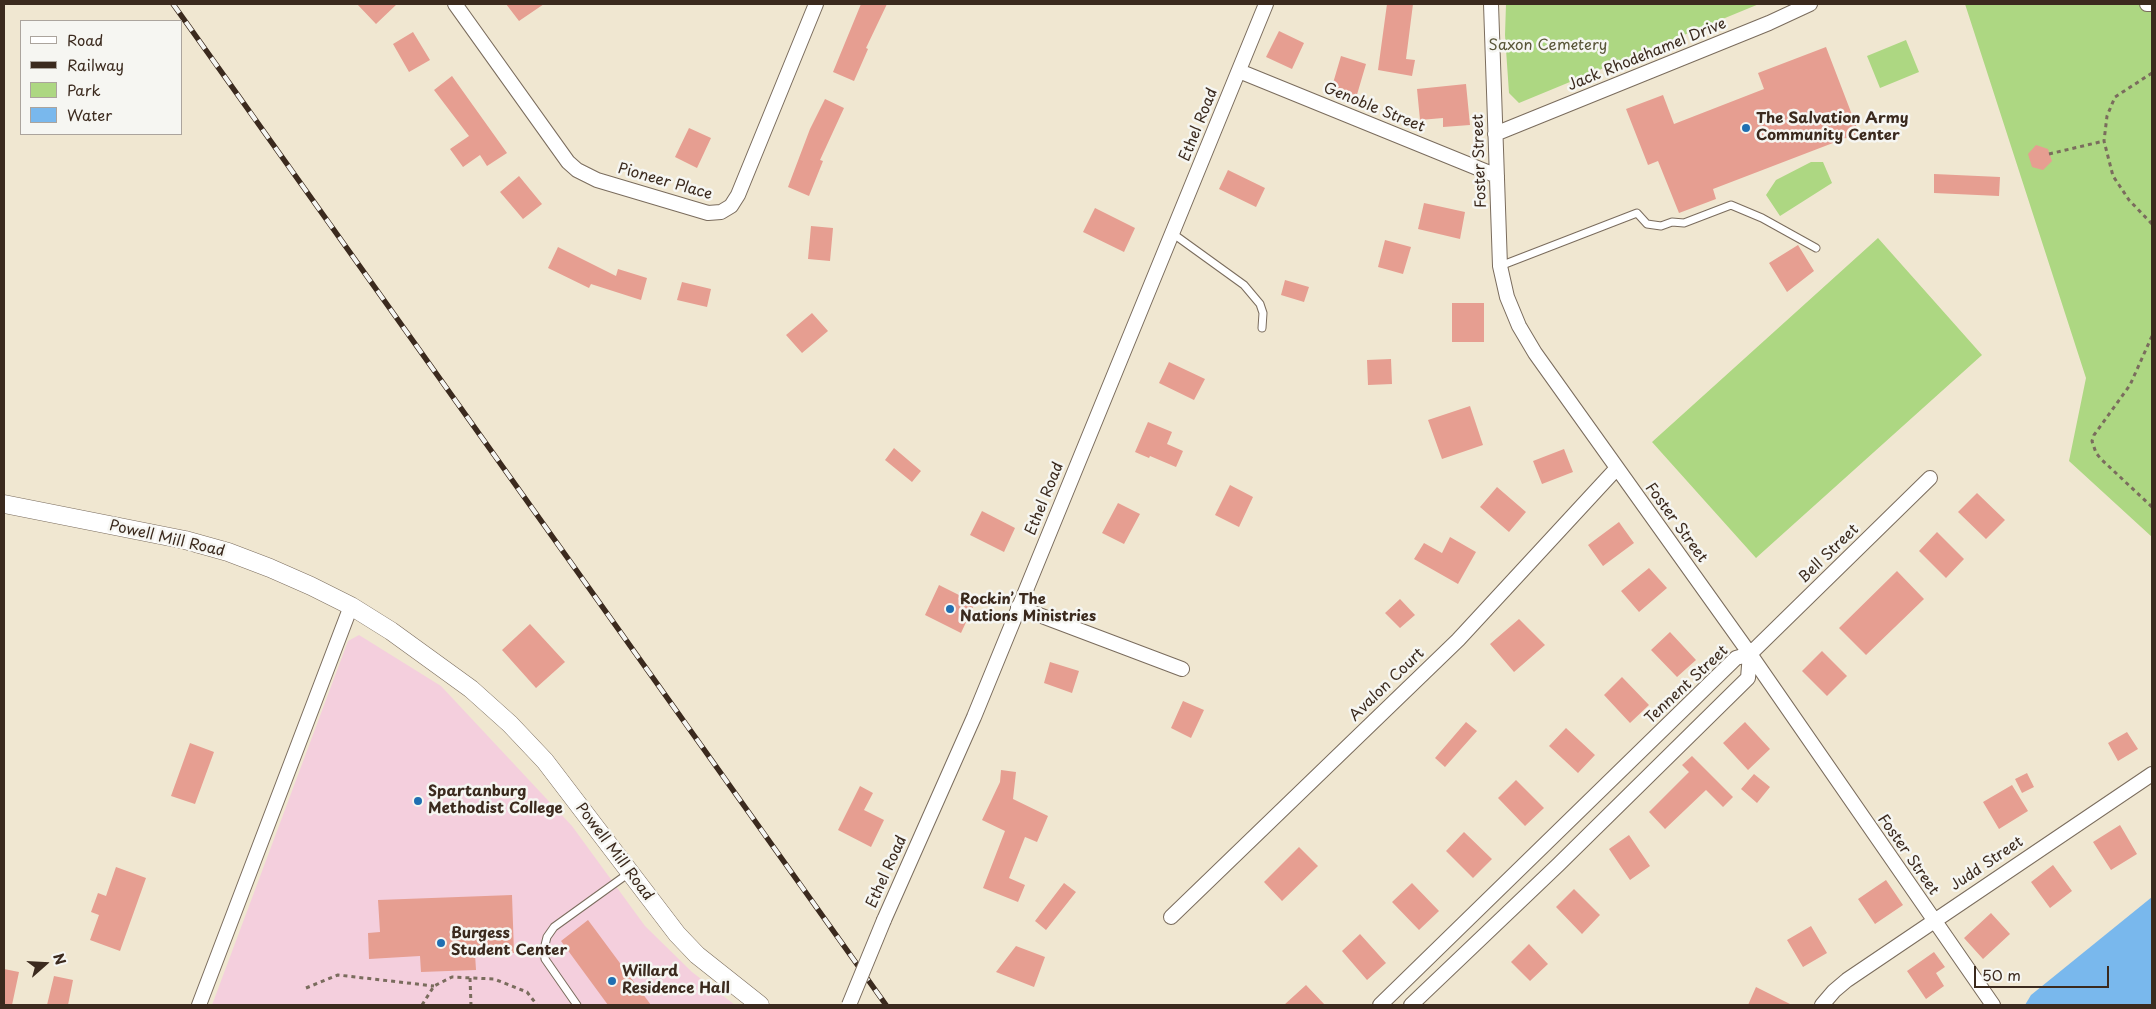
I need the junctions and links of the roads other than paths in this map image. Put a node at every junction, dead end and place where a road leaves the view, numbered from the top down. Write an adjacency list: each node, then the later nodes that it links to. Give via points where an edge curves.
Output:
1 (455, 4): 2 (street, Pioneer Place, via 568,162 577,170 597,180 708,213 721,212 732,206)
2 (816, 4)
3 (1266, 4): 8 (street, Ethel Road)
4 (1491, 4): 9 (street, Foster Street)
5 (1810, 4): 9 (street, Jack Rhodehamel Drive)
6 (2147, 4): 7 (street)
7 (2152, 4)
8 (1239, 71): 10 (street, Genoble Street); 11 (street, Ethel Road)
9 (1495, 134): 10 (street, Foster Street)
10 (1497, 176): 13 (street, Foster Street)
11 (1172, 233): 14 (lane, via 1244,285 1260,304); 19 (street, Ethel Road)
12 (1816, 248): 13 (lane, via 1731,205 1684,224 1672,222 1661,226 1647,224 1637,213)
13 (1500, 266): 15 (street, Foster Street, via 1518,326)
14 (1262, 328)
15 (1617, 468): 20 (street, Foster Street); 24 (street, Avalon Court, via 1458,640)
16 (1930, 478): 20 (street, Bell Street)
17 (4, 504): 18 (street, Powell Mill Road, via 185,540 228,552)
18 (351, 606): 23 (street, Powell Mill Road, via 471,689 510,724 545,761); 26 (street)
19 (1018, 606): 21 (street); 29 (street, Ethel Road, bridge, via 974,717)
20 (1750, 654): 25 (street, Foster Street); 30 (street, Tennent Street, via 1736,658); 31 (street, Tennent Street, via 1748,678)
21 (1182, 669)
22 (2152, 774): 25 (street, Judd Street)
23 (629, 872): 27 (lane, via 554,927 547,936 545,959); 28 (street, Powell Mill Road, via 658,912 697,956)
24 (1171, 916)
25 (1933, 920): 32 (street, Judd Street, via 1847,980); 33 (street, Foster Street)
26 (199, 1005)
27 (577, 1005)
28 (760, 1005)
29 (848, 1005)
30 (1380, 1005)
31 (1411, 1005)
32 (1822, 1005)
33 (1993, 1005)

